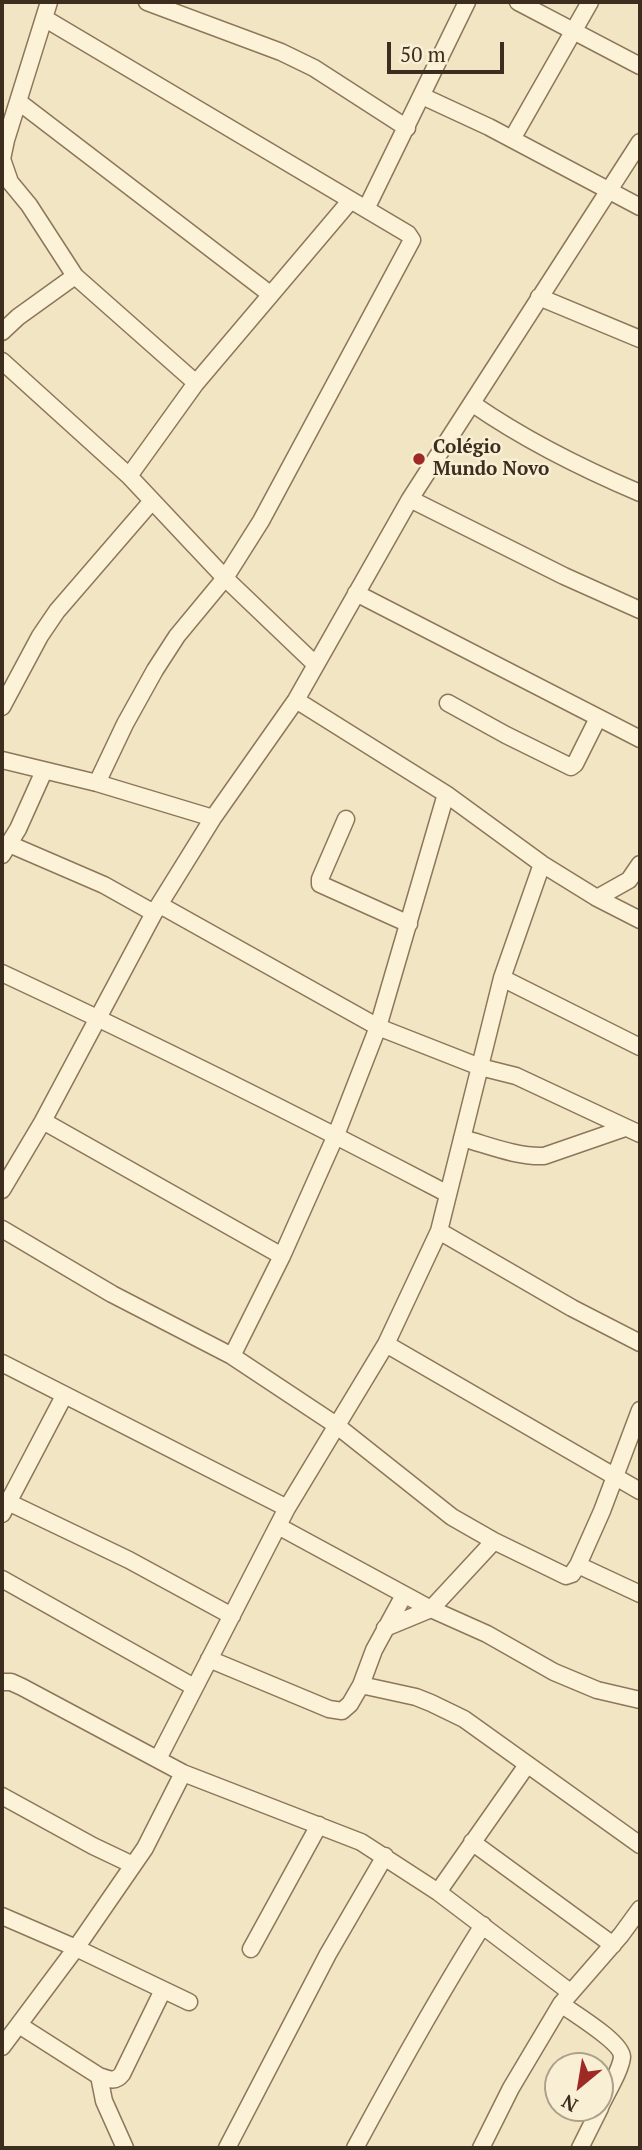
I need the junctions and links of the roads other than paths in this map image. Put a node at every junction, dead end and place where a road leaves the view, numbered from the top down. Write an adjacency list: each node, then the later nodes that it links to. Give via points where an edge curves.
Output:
1 (147, 2): 10 (street, via 281,52)
2 (467, 2): 8 (street)
3 (518, 2): 6 (street)
4 (590, 2): 6 (street)
5 (47, 10): 9 (street); 14 (street)
6 (573, 31): 7 (street); 11 (street)
7 (640, 66)
8 (422, 96): 10 (street); 11 (street)
9 (19, 102): 17 (street, via 3,149 4,169); 18 (street)
10 (407, 128): 16 (street)
11 (512, 139): 13 (street)
12 (640, 142): 13 (street)
13 (609, 191): 15 (street); 19 (street)
14 (351, 200): 16 (street); 18 (street)
15 (640, 207)
16 (366, 209): 29 (street, via 410,236 411,243 261,521)
17 (75, 276): 20 (street); 23 (street)
18 (270, 294): 23 (street)
19 (539, 297): 21 (street); 24 (street)
20 (2, 332)
21 (640, 339)
22 (2, 361): 25 (street)
23 (196, 383): 25 (street)
24 (472, 404): 26 (street, via 552,453); 27 (street)
25 (129, 475): 28 (street)
26 (640, 493)
27 (410, 499): 30 (street); 31 (street)
28 (152, 501): 29 (street); 35 (street, via 57,611)
29 (225, 578): 32 (street); 40 (street, via 155,670)
30 (356, 593): 32 (street); 36 (street)
31 (640, 610)
32 (315, 664): 33 (street)
33 (296, 700): 41 (street); 42 (street)
34 (448, 703): 36 (street, via 570,767)
35 (2, 707)
36 (598, 718): 37 (street)
37 (640, 739)
38 (2, 760): 39 (street)
39 (44, 771): 40 (street); 44 (street)
40 (97, 783): 42 (street)
41 (446, 794): 45 (street); 51 (street)
42 (213, 818): 49 (street)
43 (346, 819): 51 (street, via 320,884)
44 (5, 850): 49 (street)
45 (542, 864): 48 (street); 53 (street)
46 (640, 864): 47 (street)
47 (634, 882): 48 (street)
48 (597, 898): 50 (street)
49 (157, 909): 54 (street); 55 (street)
50 (640, 920)
51 (410, 924): 55 (street)
52 (2, 973): 54 (street)
53 (502, 978): 56 (street); 57 (street)
54 (97, 1017): 58 (street); 60 (street)
55 (378, 1027): 57 (street); 60 (street)
56 (640, 1047)
57 (480, 1067): 59 (street, via 516,1076); 61 (street)
58 (43, 1121): 62 (street); 66 (street)
59 (633, 1131): 61 (street, via 531,1157)
60 (336, 1135): 63 (street); 66 (street)
61 (462, 1138): 63 (street)
62 (2, 1190)
63 (448, 1194): 65 (street)
64 (2, 1229): 69 (street, via 112,1294)
65 (439, 1231): 67 (street); 68 (street)
66 (282, 1256): 69 (street)
67 (640, 1342)
68 (386, 1344): 73 (street); 74 (street)
69 (232, 1356): 73 (street)
70 (2, 1363): 71 (street)
71 (64, 1396): 76 (street); 77 (street)
72 (640, 1410): 74 (street)
73 (336, 1425): 77 (street); 79 (street, via 452,1517)
74 (616, 1477): 75 (street); 80 (street)
75 (640, 1491)
76 (5, 1508): 85 (street, via 150,1571)
77 (287, 1508): 78 (street)
78 (278, 1526): 83 (street); 85 (street)
79 (494, 1541): 80 (street, via 566,1576); 84 (street)
80 (578, 1565): 82 (street)
81 (2, 1579): 90 (street)
82 (640, 1594)
83 (404, 1595): 84 (street); 86 (street)
84 (430, 1609): 86 (street); 91 (street, via 487,1634 554,1672 597,1690)
85 (232, 1616): 87 (street)
86 (385, 1628): 89 (street)
87 (209, 1659): 89 (street, via 342,1712); 90 (street)
88 (2, 1682): 92 (street, via 22,1687)
89 (361, 1685): 93 (street, via 432,1703)
90 (194, 1687): 92 (street)
91 (640, 1700)
92 (158, 1759): 94 (street)
93 (527, 1765): 98 (street); 99 (street)
94 (183, 1773): 97 (street); 101 (street)
95 (7, 1798): 96 (street); 101 (street)
96 (2, 1815)
97 (319, 1825): 100 (street); 108 (street)
98 (472, 1842): 102 (street); 106 (street)
99 (640, 1845)
100 (384, 1856): 102 (street); 118 (street)
101 (133, 1865): 107 (street)
102 (438, 1892): 105 (street)
103 (640, 1909): 106 (street)
104 (2, 1916): 107 (street)
105 (483, 1925): 110 (street); 119 (street)
106 (613, 1945): 110 (street)
107 (76, 1948): 109 (street); 112 (street)
108 (251, 1949)
109 (163, 1990): 111 (street); 114 (street, via 122,2074 111,2080)
110 (565, 1998): 115 (street, via 621,2052); 120 (street)
111 (189, 2002)
112 (19, 2025): 113 (street); 114 (street)
113 (4, 2041)
114 (99, 2076): 117 (street, via 104,2101)
115 (614, 2077)
116 (593, 2122): 121 (street)
117 (125, 2148)
118 (227, 2148)
119 (355, 2148)
120 (481, 2148)
121 (580, 2148)

